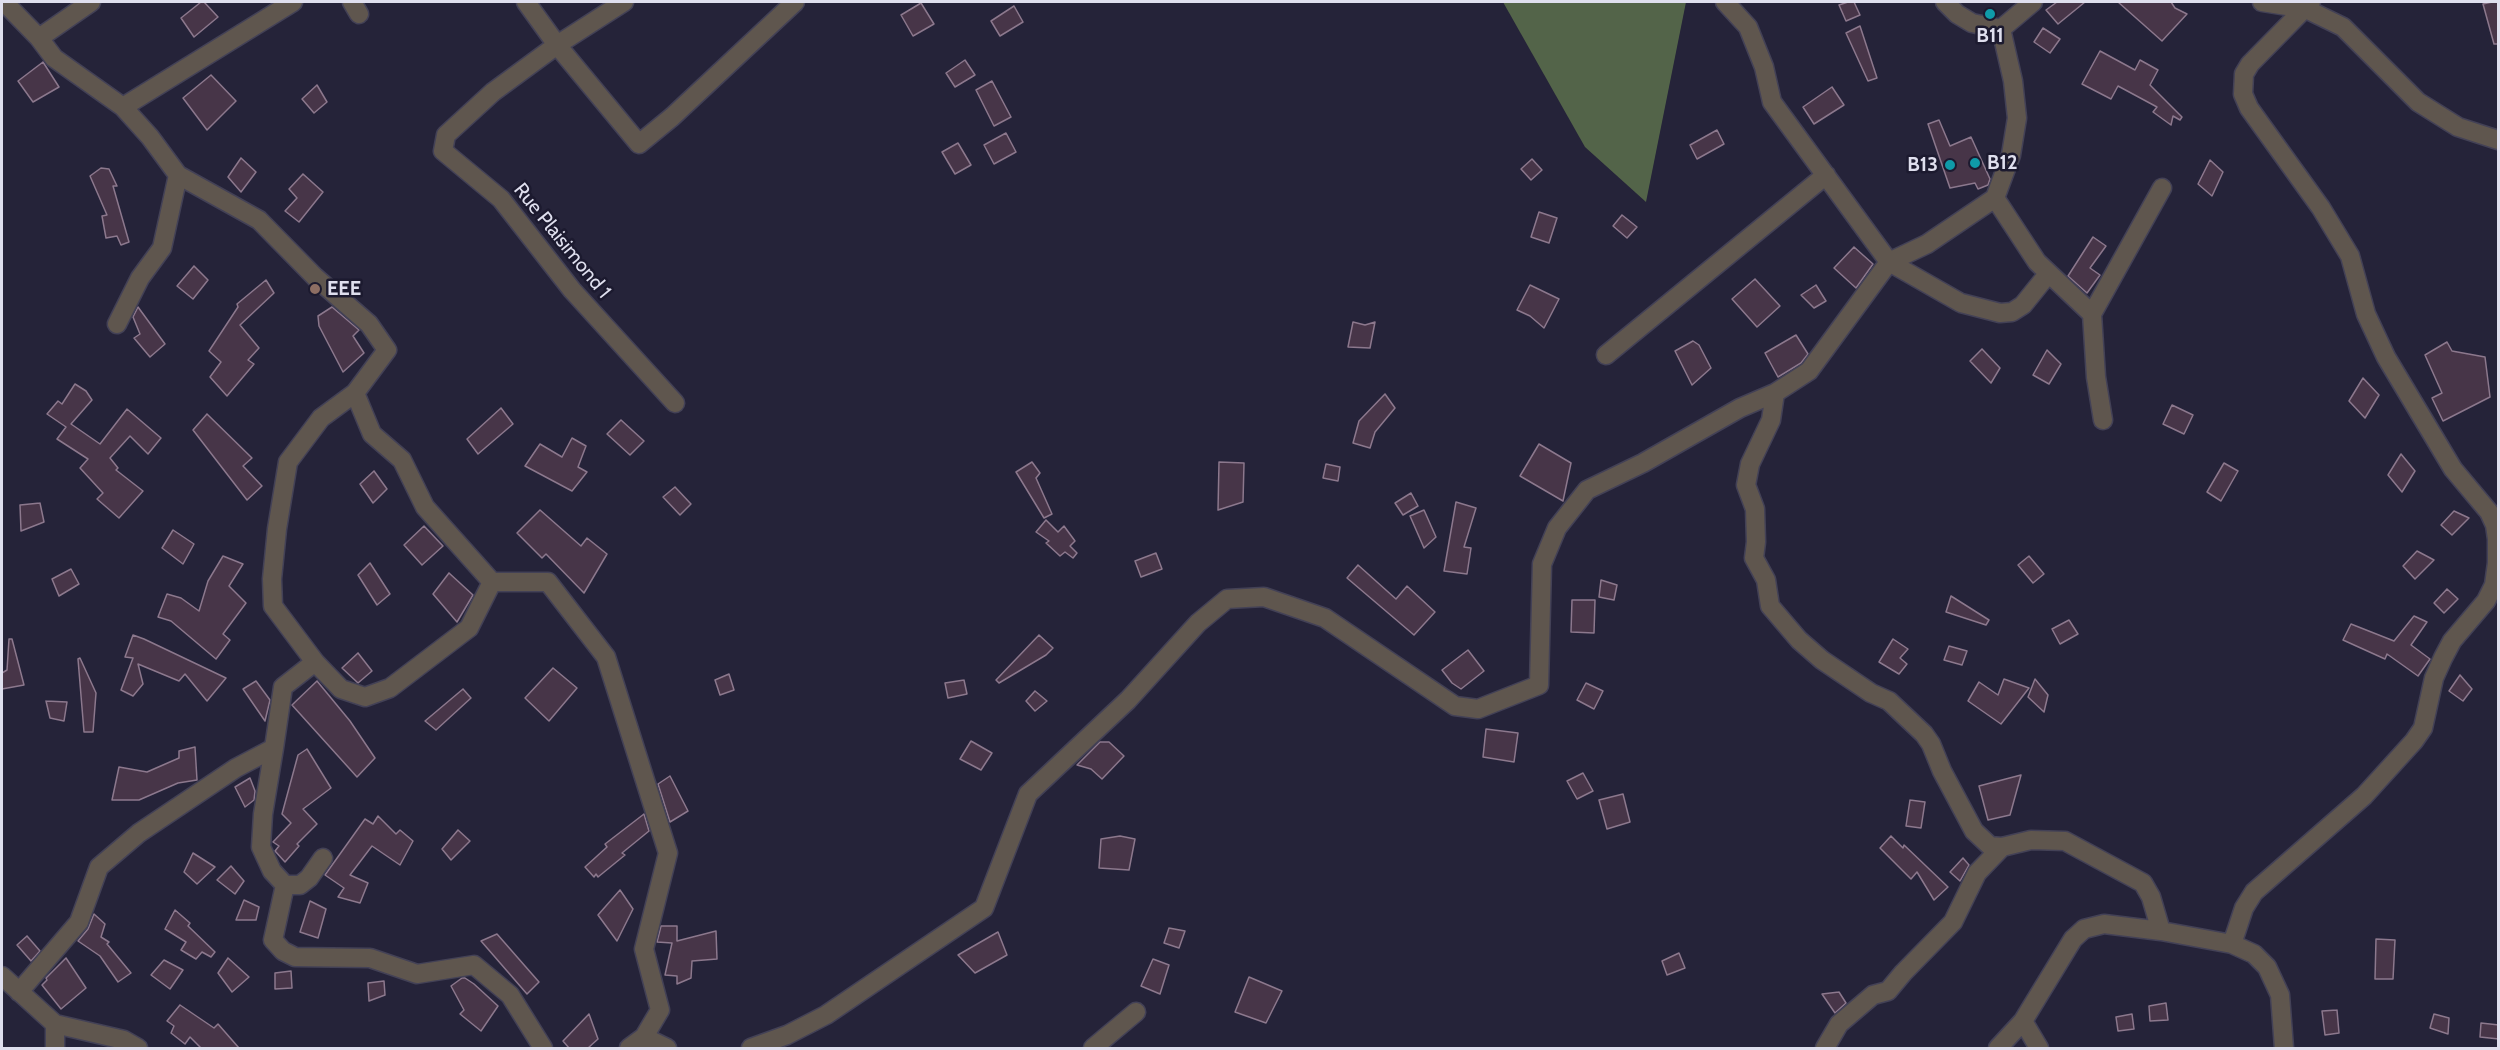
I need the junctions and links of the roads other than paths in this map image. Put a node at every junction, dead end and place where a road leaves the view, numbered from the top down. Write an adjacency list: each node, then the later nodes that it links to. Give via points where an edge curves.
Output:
1 (3, 2): 13 (street)
2 (91, 2): 13 (street)
3 (293, 2): 15 (street)
4 (526, 2): 14 (street)
5 (624, 2): 14 (street)
6 (795, 2): 14 (street, via 639,144)
7 (1725, 2): 18 (street, via 1748,27 1764,67 1772,102)
8 (1946, 2): 12 (street, via 1972,23)
9 (2033, 2): 12 (street)
10 (2262, 2): 11 (street)
11 (2309, 5): 16 (street, via 2343,27 2418,102 2458,127); 37 (street, via 2250,64 2244,74 2243,94 2350,256 2366,314 2386,357 2453,470 2489,512 2495,525 2497,563 2494,585 2486,601 2452,640 2443,658 2434,678 2423,728 2414,741 2364,796 2254,892)
12 (2001, 29): 20 (street, via 2017,118 2011,155)
13 (39, 38): 15 (street, via 54,58)
14 (557, 45): 28 (street, Rue Plaisimond 1, via 464,118 446,135 443,151 501,199 572,290)
15 (123, 107): 17 (street)
16 (2499, 140)
17 (178, 175): 24 (street, via 162,248 140,278); 26 (street, via 259,220 369,324 387,351)
18 (1826, 176): 21 (street); 25 (street)
19 (2162, 188): 23 (street)
20 (1995, 198): 21 (street, via 1927,244); 22 (street)
21 (1889, 262): 22 (street, via 1961,303 2000,314 2023,305); 27 (street, via 1809,370)
22 (2048, 274): 23 (street)
23 (2092, 314): 29 (street)
24 (117, 324)
25 (1606, 355)
26 (355, 393): 30 (street, via 372,434 402,460 425,507); 31 (street, via 321,418 288,462 277,529 273,606)
27 (1775, 393): 33 (street, via 1770,420 1750,464 1746,485 1755,509 1754,558 1766,579 1770,606 1822,660 1889,701 1918,728 1931,744 1974,831 1990,846); 49 (street, via 1587,490 1557,528 1542,564 1539,685 1478,709 1448,702 1325,618 1264,597 1227,599 1198,623 1128,700 1028,794 984,908 826,1015)
28 (675, 404)
29 (2103, 420)
30 (492, 582): 31 (street, via 469,628 390,688 365,697 341,689); 43 (street, via 548,582 606,657 668,853 644,949 660,1010)
31 (315, 662): 32 (street, via 283,687)
32 (274, 748): 35 (street, via 261,847 272,871); 39 (street, via 236,768 139,833 99,867 79,922)
33 (2002, 847): 36 (street, via 2031,840 2065,841 2143,883); 51 (street, via 1977,873 1953,922 1888,992 1873,995 1839,1024)
34 (323, 858): 35 (street, via 309,879 300,885)
35 (285, 885): 46 (street, via 273,940 283,951 295,957 370,958 417,974 474,965 510,995)
36 (2161, 931): 37 (street); 41 (street, via 2104,924 2084,929 2073,939)
37 (2232, 944): 54 (street, via 2254,954 2267,967 2280,995)
38 (2, 976): 39 (street)
39 (19, 993): 42 (street)
40 (1136, 1012): 50 (street)
41 (2023, 1021): 52 (street); 53 (street)
42 (55, 1024): 44 (street); 45 (street, via 124,1040)
43 (644, 1037): 47 (street); 48 (street)
44 (55, 1048)
45 (138, 1048)
46 (543, 1048)
47 (629, 1048)
48 (667, 1048)
49 (751, 1048)
50 (1093, 1048)
51 (1825, 1048)
52 (1998, 1048)
53 (2039, 1048)
54 (2284, 1048)

